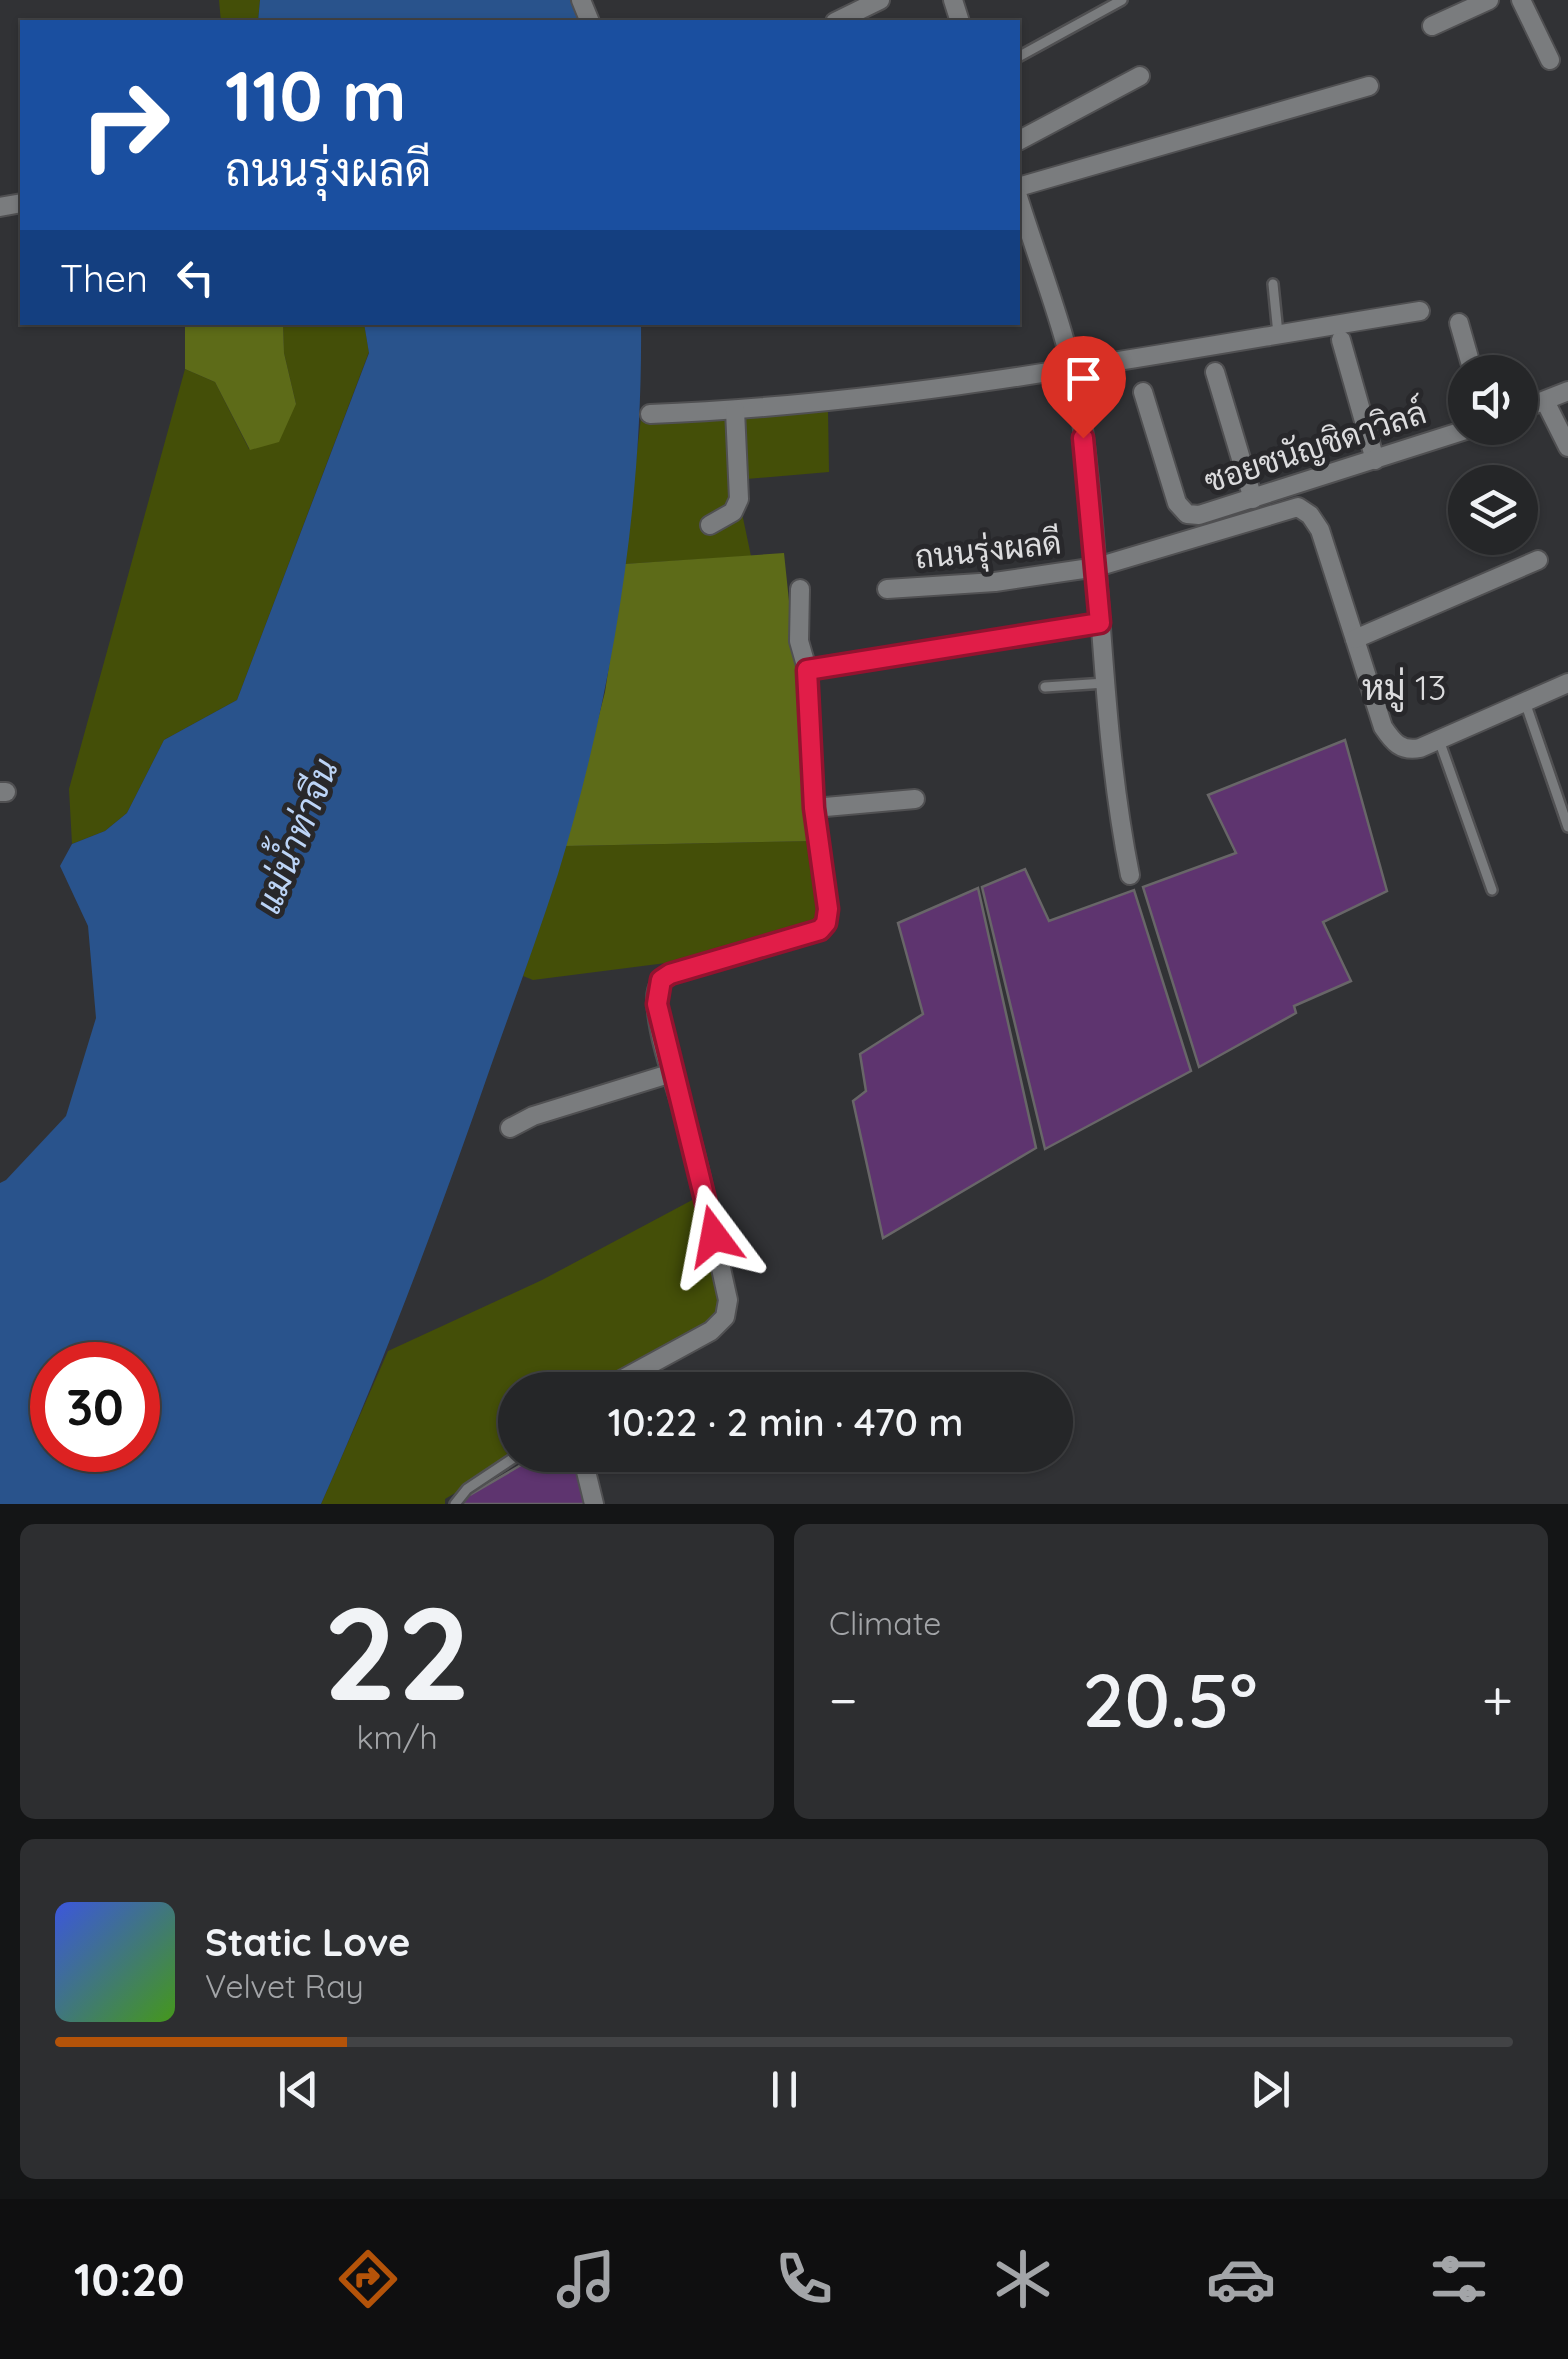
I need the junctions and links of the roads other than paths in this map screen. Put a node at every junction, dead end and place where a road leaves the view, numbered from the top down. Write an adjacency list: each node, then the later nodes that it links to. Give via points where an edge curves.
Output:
1 (880, 0): 5 (street)
2 (1122, 0): 7 (lane)
3 (1489, 0): 6 (street)
4 (1521, 0): 8 (street)
5 (839, 20)
6 (1432, 26)
7 (1020, 56)
8 (1550, 60)
9 (1140, 76): 11 (street)
10 (1369, 86): 12 (street)
11 (1020, 140)
12 (1020, 185)
13 (1020, 204): 20 (street)
14 (1273, 284): 17 (lane)
15 (1420, 310): 17 (street)
16 (1459, 323): 19 (street)
17 (1278, 334): 20 (street)
18 (1341, 340): 30 (street)
19 (1468, 355)
20 (1070, 368): 26 (street); 34 (street)
21 (1215, 372): 31 (street)
22 (1568, 391): 24 (street)
23 (1143, 392): 31 (street, ซอยชนัญชิดาวิลล์, via 1181,510 1199,515)
24 (1546, 400): 25 (street); 29 (street)
25 (1538, 403)
26 (734, 410): 27 (street); 32 (street, via 738,499 733,512)
27 (650, 414)
28 (1448, 436): 30 (street, ซอยชนัญชิดาวิลล์)
29 (1568, 447)
30 (1375, 460): 31 (street, ซอยชนัญชิดาวิลล์)
31 (1254, 499)
32 (710, 525)
33 (1538, 560): 38 (street)
34 (1097, 567): 36 (street, ถนนรุ่งผลดี); 37 (street); 38 (street, ถนนรุ่งผลดี, via 1298,507 1320,530)
35 (800, 589): 39 (street, via 799,641)
36 (887, 589)
37 (1100, 623): 39 (street); 41 (street)
38 (1354, 639): 44 (street, ถนนรุ่งผลดี, via 1391,740 1409,750)
39 (807, 670): 46 (street)
40 (1568, 682): 43 (street, ถนนรุ่งผลดี)
41 (1105, 683): 42 (lane); 48 (street)
42 (1045, 687)
43 (1525, 702): 44 (street, ถนนรุ่งผลดี); 47 (lane)
44 (1439, 740): 49 (lane)
45 (915, 799): 46 (street)
46 (814, 808): 50 (street, via 826,923 664,977 656,998)
47 (1568, 827)
48 (1130, 876)
49 (1492, 890)
50 (672, 1073): 51 (street); 52 (street, via 728,1306 711,1332)
51 (510, 1128)
52 (636, 1372)
53 (498, 1468): 55 (lane)
54 (586, 1472): 56 (street)
55 (455, 1504)
56 (594, 1504)

